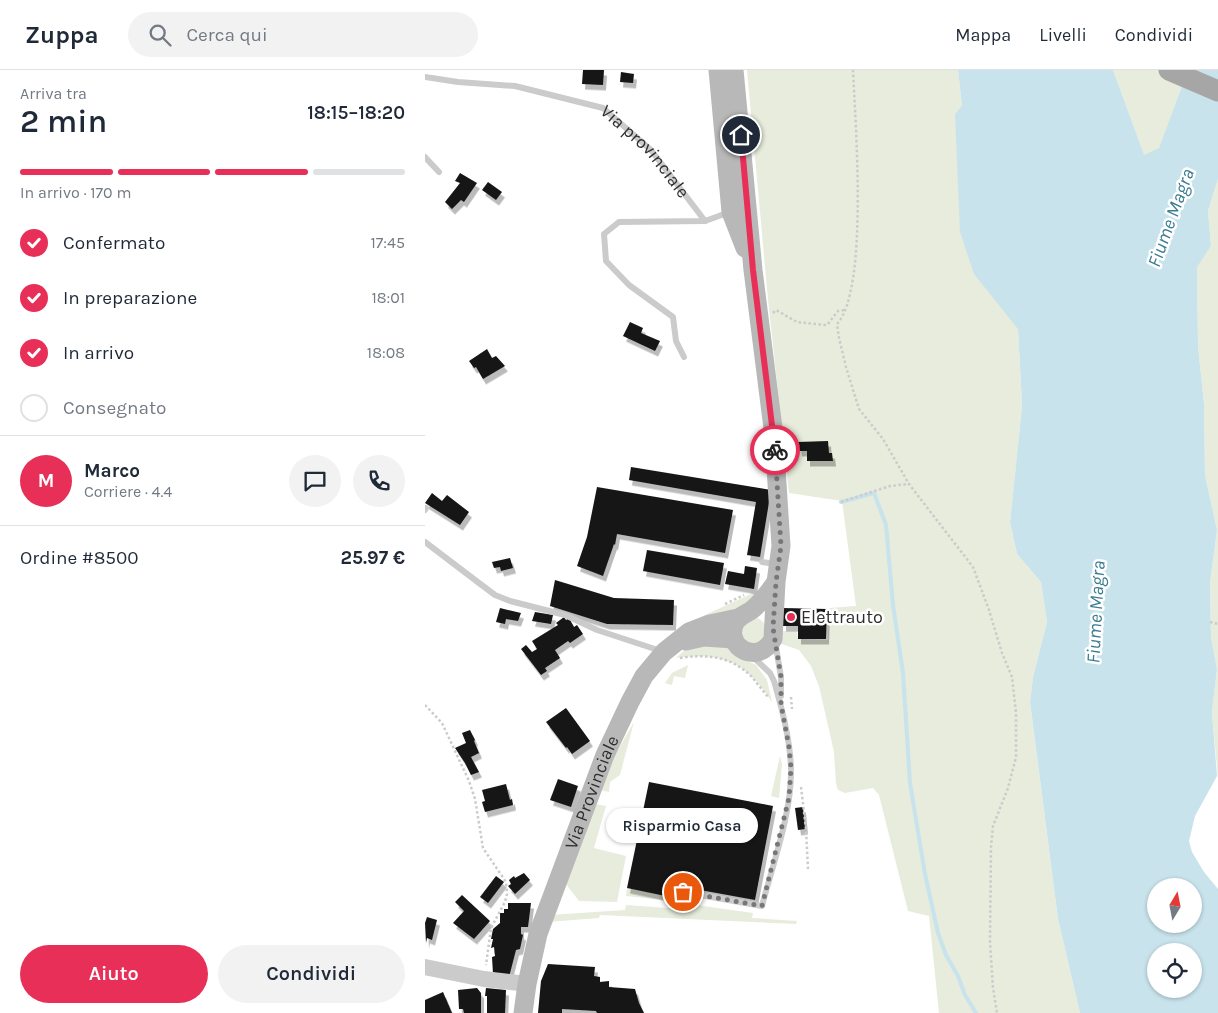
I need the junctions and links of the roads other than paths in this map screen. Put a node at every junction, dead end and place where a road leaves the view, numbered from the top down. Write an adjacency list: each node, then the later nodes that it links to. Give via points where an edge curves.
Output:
1 (718, 70): 10 (main road)
2 (734, 70): 7 (main road)
3 (747, 70): 7 (main road)
4 (1169, 70): 6 (main road)
5 (425, 77): 11 (lane, Via provinciale, via 515,86 603,108 651,150)
6 (1218, 91)
7 (745, 121): 12 (main road, via 760,210)
8 (425, 157): 9 (lane)
9 (439, 172)
10 (731, 212): 11 (lane, Via provinciale); 12 (main road)
11 (705, 220): 13 (lane, Via provinciale, via 619,222 604,234 606,261 629,285 673,316 676,341)
12 (753, 270): 15 (main road, via 774,436 780,538)
13 (685, 357)
14 (425, 542): 19 (lane, via 495,595 565,614 597,630)
15 (772, 570): 16 (main road, via 764,598); 17 (main road)
16 (743, 616): 17 (main road, via 760,613 766,616); 18 (main road, via 734,626); 19 (main road, via 701,626 689,632)
17 (773, 630): 18 (main road, via 770,644 760,652); 20 (lane, via 781,677)
18 (741, 646): 19 (main road, via 704,637); 20 (lane, via 770,673)
19 (671, 651): 23 (main road, Via Provinciale, via 639,684 605,755 538,934)
20 (781, 704): 21 (lane, via 791,768 789,798 762,906)
21 (683, 892)
22 (425, 967): 23 (street)
23 (527, 984): 24 (main road, Via Provinciale)
24 (523, 1013)

